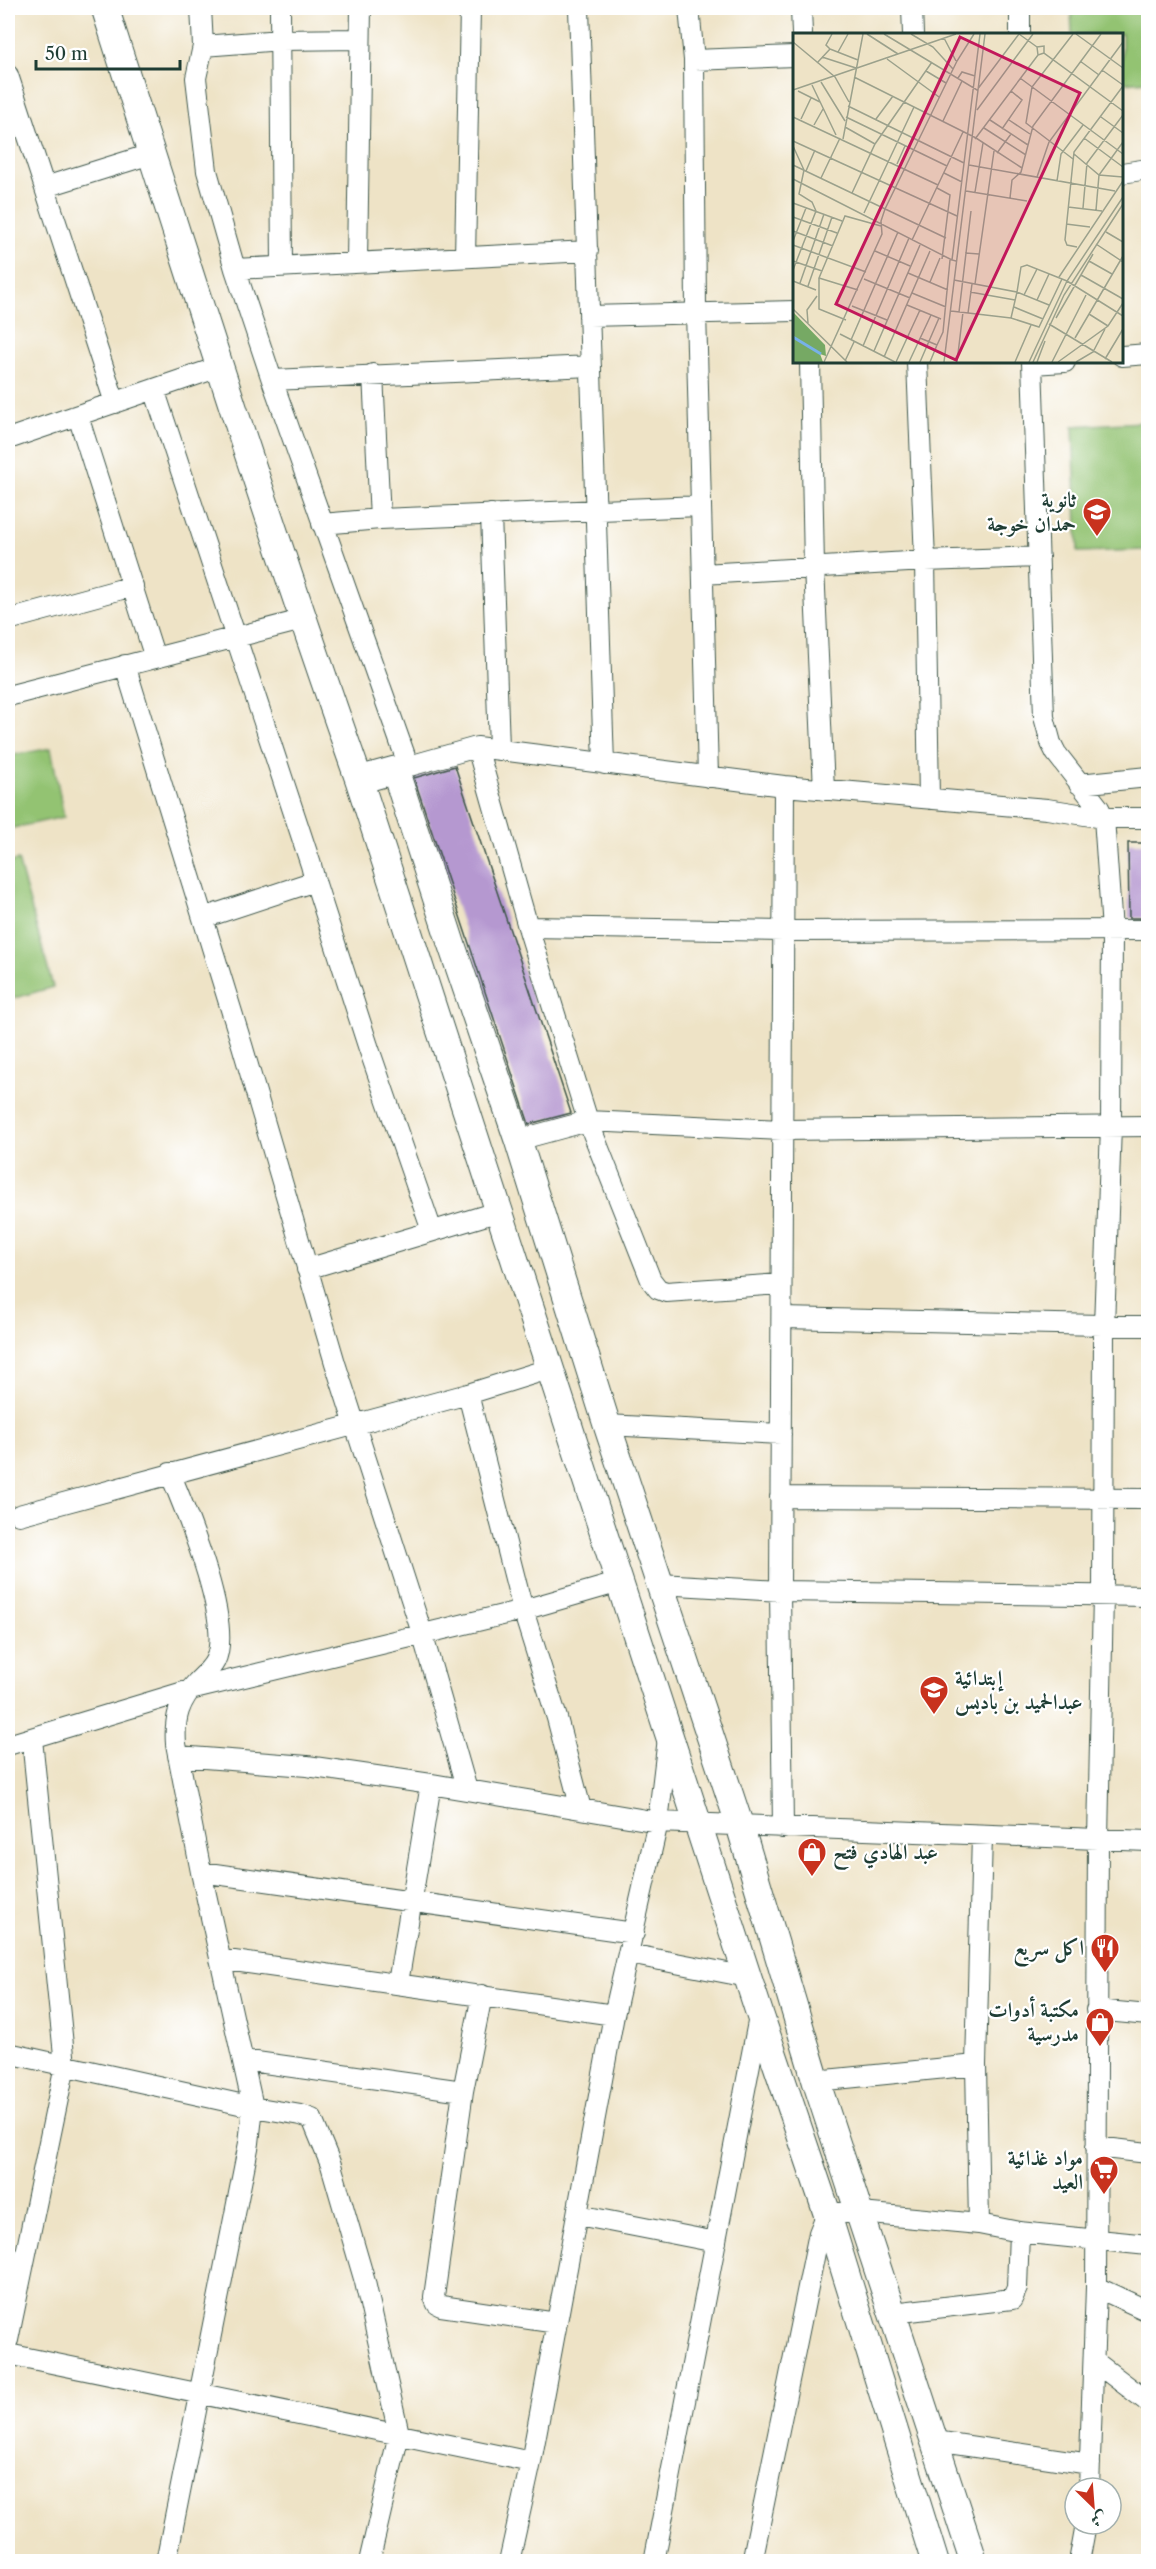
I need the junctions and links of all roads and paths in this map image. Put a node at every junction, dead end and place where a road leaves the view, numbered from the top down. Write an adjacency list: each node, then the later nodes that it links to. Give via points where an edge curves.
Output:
1 (105, 8): 20 (main road)
2 (201, 8): 16 (street)
3 (280, 8): 15 (street)
4 (361, 8): 14 (street)
5 (470, 8): 25 (street)
6 (579, 8): 24 (street)
7 (689, 8): 18 (street)
8 (801, 8): 11 (street)
9 (912, 8): 12 (street)
10 (1020, 8): 13 (street)
11 (802, 33)
12 (914, 33)
13 (1020, 33)
14 (359, 39): 15 (street); 26 (street)
15 (281, 40): 16 (street); 27 (street)
16 (203, 46): 28 (street, via 196,78 201,133 207,171)
17 (793, 56): 18 (street)
18 (694, 60): 29 (street)
19 (8, 75): 23 (street)
20 (151, 154): 23 (street); 38 (main road)
21 (1149, 169): 22 (street)
22 (1123, 173)
23 (45, 187): 42 (street)
24 (588, 250): 25 (street); 31 (street)
25 (465, 257): 26 (street)
26 (357, 262): 27 (street)
27 (282, 266): 28 (street)
28 (235, 269): 40 (street)
29 (696, 311): 30 (street); 31 (street); 45 (street)
30 (793, 311)
31 (589, 316): 37 (street)
32 (1149, 354): 33 (street)
33 (1123, 356)
34 (810, 363): 52 (street)
35 (917, 363): 51 (street)
36 (1032, 363): 50 (street)
37 (591, 366): 39 (street); 46 (street)
38 (219, 367): 41 (street); 56 (main road)
39 (373, 374): 40 (street); 48 (street)
40 (272, 380): 49 (street)
41 (154, 389): 42 (street); 57 (street)
42 (115, 403): 43 (street)
43 (78, 416): 44 (street); 54 (street)
44 (8, 440)
45 (700, 506): 46 (street); 53 (street)
46 (596, 512): 47 (street); 63 (street)
47 (491, 514): 48 (street); 62 (street)
48 (380, 519): 49 (street)
49 (322, 524): 64 (street)
50 (1039, 557): 51 (street); 68 (street, via 1044,717 1056,753)
51 (925, 561): 52 (street); 71 (street)
52 (814, 567): 53 (street); 70 (street)
53 (703, 574): 65 (street)
54 (133, 586): 55 (street); 58 (street)
55 (8, 620)
56 (302, 620): 57 (street); 67 (main road)
57 (237, 637): 58 (street); 74 (street)
58 (155, 658): 59 (street)
59 (125, 665): 60 (street); 75 (street)
60 (8, 696)
61 (477, 747): 62 (street); 64 (street); 76 (street)
62 (499, 748): 63 (street)
63 (604, 764): 65 (street)
64 (402, 769): 67 (main road); 84 (main road)
65 (708, 777): 69 (street)
66 (1149, 777): 68 (street)
67 (359, 780): 85 (main road)
68 (1079, 784): 72 (street)
69 (784, 786): 70 (street); 79 (street)
70 (824, 790): 71 (street)
71 (929, 799): 72 (street)
72 (1104, 818): 73 (street); 77 (street)
73 (1149, 818)
74 (315, 881): 75 (street); 86 (street)
75 (202, 918): 87 (street)
76 (528, 927): 79 (street); 80 (street)
77 (1112, 930): 78 (street); 79 (street); 81 (street)
78 (1149, 930)
79 (783, 931): 83 (street)
80 (588, 1120): 83 (street); 84 (street); 88 (street, via 651,1280 658,1289 677,1292)
81 (1111, 1126): 82 (street); 83 (street); 90 (street)
82 (1149, 1126)
83 (782, 1130): 88 (street)
84 (518, 1140): 95 (main road)
85 (500, 1211): 86 (street); 92 (main road)
86 (432, 1231): 87 (street)
87 (307, 1269): 94 (street)
88 (781, 1284): 89 (street)
89 (782, 1318): 90 (street); 96 (street)
90 (1104, 1326): 91 (street); 99 (street)
91 (1149, 1326)
92 (552, 1368): 93 (street); 102 (main road)
93 (468, 1394): 94 (street); 107 (street)
94 (354, 1424): 97 (street); 108 (street)
95 (608, 1425): 96 (street); 103 (main road)
96 (781, 1434): 98 (street)
97 (170, 1473): 101 (street); 109 (street, via 189,1520 219,1622 215,1661)
98 (780, 1497): 99 (street); 104 (street)
99 (1102, 1498): 100 (street); 105 (street)
100 (1149, 1498)
101 (19, 1515)
102 (620, 1582): 107 (street); 110 (main road)
103 (660, 1584): 104 (street); 119 (main road)
104 (780, 1591): 105 (street); 120 (street)
105 (1102, 1595): 106 (street); 122 (street)
106 (1149, 1596)
107 (523, 1610): 108 (street); 116 (street)
108 (422, 1633): 109 (street); 115 (street)
109 (190, 1690): 111 (street); 113 (street, via 178,1708 174,1725)
110 (668, 1732): 117 (street); 118 (main road)
111 (32, 1739): 112 (street); 138 (street)
112 (8, 1745)
113 (178, 1756): 114 (street, via 308,1766); 124 (street)
114 (431, 1784): 115 (street); 125 (street)
115 (467, 1790): 116 (street)
116 (581, 1809): 117 (street)
117 (658, 1822): 118 (street); 126 (street)
118 (700, 1824): 119 (street); 129 (main road)
119 (740, 1826): 120 (street); 140 (main road)
120 (783, 1828): 121 (street)
121 (982, 1835): 122 (street); 139 (street)
122 (1098, 1839): 123 (street); 132 (street)
123 (1149, 1841)
124 (201, 1872): 125 (street); 128 (street)
125 (412, 1901): 126 (street); 130 (street)
126 (634, 1933): 127 (street)
127 (629, 1954): 129 (street); 135 (street)
128 (220, 1959): 130 (street); 137 (street)
129 (748, 1977): 133 (main road)
130 (398, 1983): 131 (street)
131 (482, 1995): 135 (street); 141 (street)
132 (1096, 2010): 134 (street); 143 (street)
133 (760, 2014): 145 (main road); 151 (street)
134 (1149, 2015)
135 (614, 2016): 147 (street)
136 (8, 2053): 138 (street)
137 (243, 2060): 141 (street); 142 (street)
138 (65, 2065): 142 (street); 157 (street)
139 (976, 2065): 140 (street); 148 (street)
140 (816, 2081): 146 (main road)
141 (463, 2091): 156 (street, via 435,2301 441,2306)
142 (253, 2107): 160 (street); 162 (street, via 307,2116 317,2127 365,2282)
143 (1096, 2147): 144 (street); 150 (street)
144 (1149, 2153)
145 (827, 2213): 146 (street); 172 (street, via 819,2233); 173 (main road)
146 (861, 2213): 148 (street); 155 (main road)
147 (578, 2215): 151 (street); 156 (street)
148 (979, 2224): 149 (street)
149 (1019, 2232): 150 (street); 155 (street, via 1017,2288 1012,2299)
150 (1096, 2239): 152 (street); 153 (street)
151 (716, 2242): 171 (street)
152 (1149, 2245)
153 (1096, 2287): 154 (street); 159 (street)
154 (1149, 2311)
155 (893, 2313): 163 (main road)
156 (557, 2323): 164 (street)
157 (8, 2340)
158 (8, 2354): 160 (street)
159 (1094, 2361): 161 (street); 165 (street)
160 (199, 2395): 162 (street); 168 (street)
161 (1149, 2402)
162 (399, 2434): 164 (street); 169 (street)
163 (935, 2441): 165 (street); 174 (main road)
164 (531, 2462): 170 (street)
165 (1090, 2464): 166 (street)
166 (1090, 2476)
167 (1084, 2536): 175 (street)
168 (166, 2562)
169 (369, 2562)
170 (509, 2562)
171 (654, 2562)
172 (752, 2562)
173 (935, 2562)
174 (974, 2562)
175 (1079, 2562)

